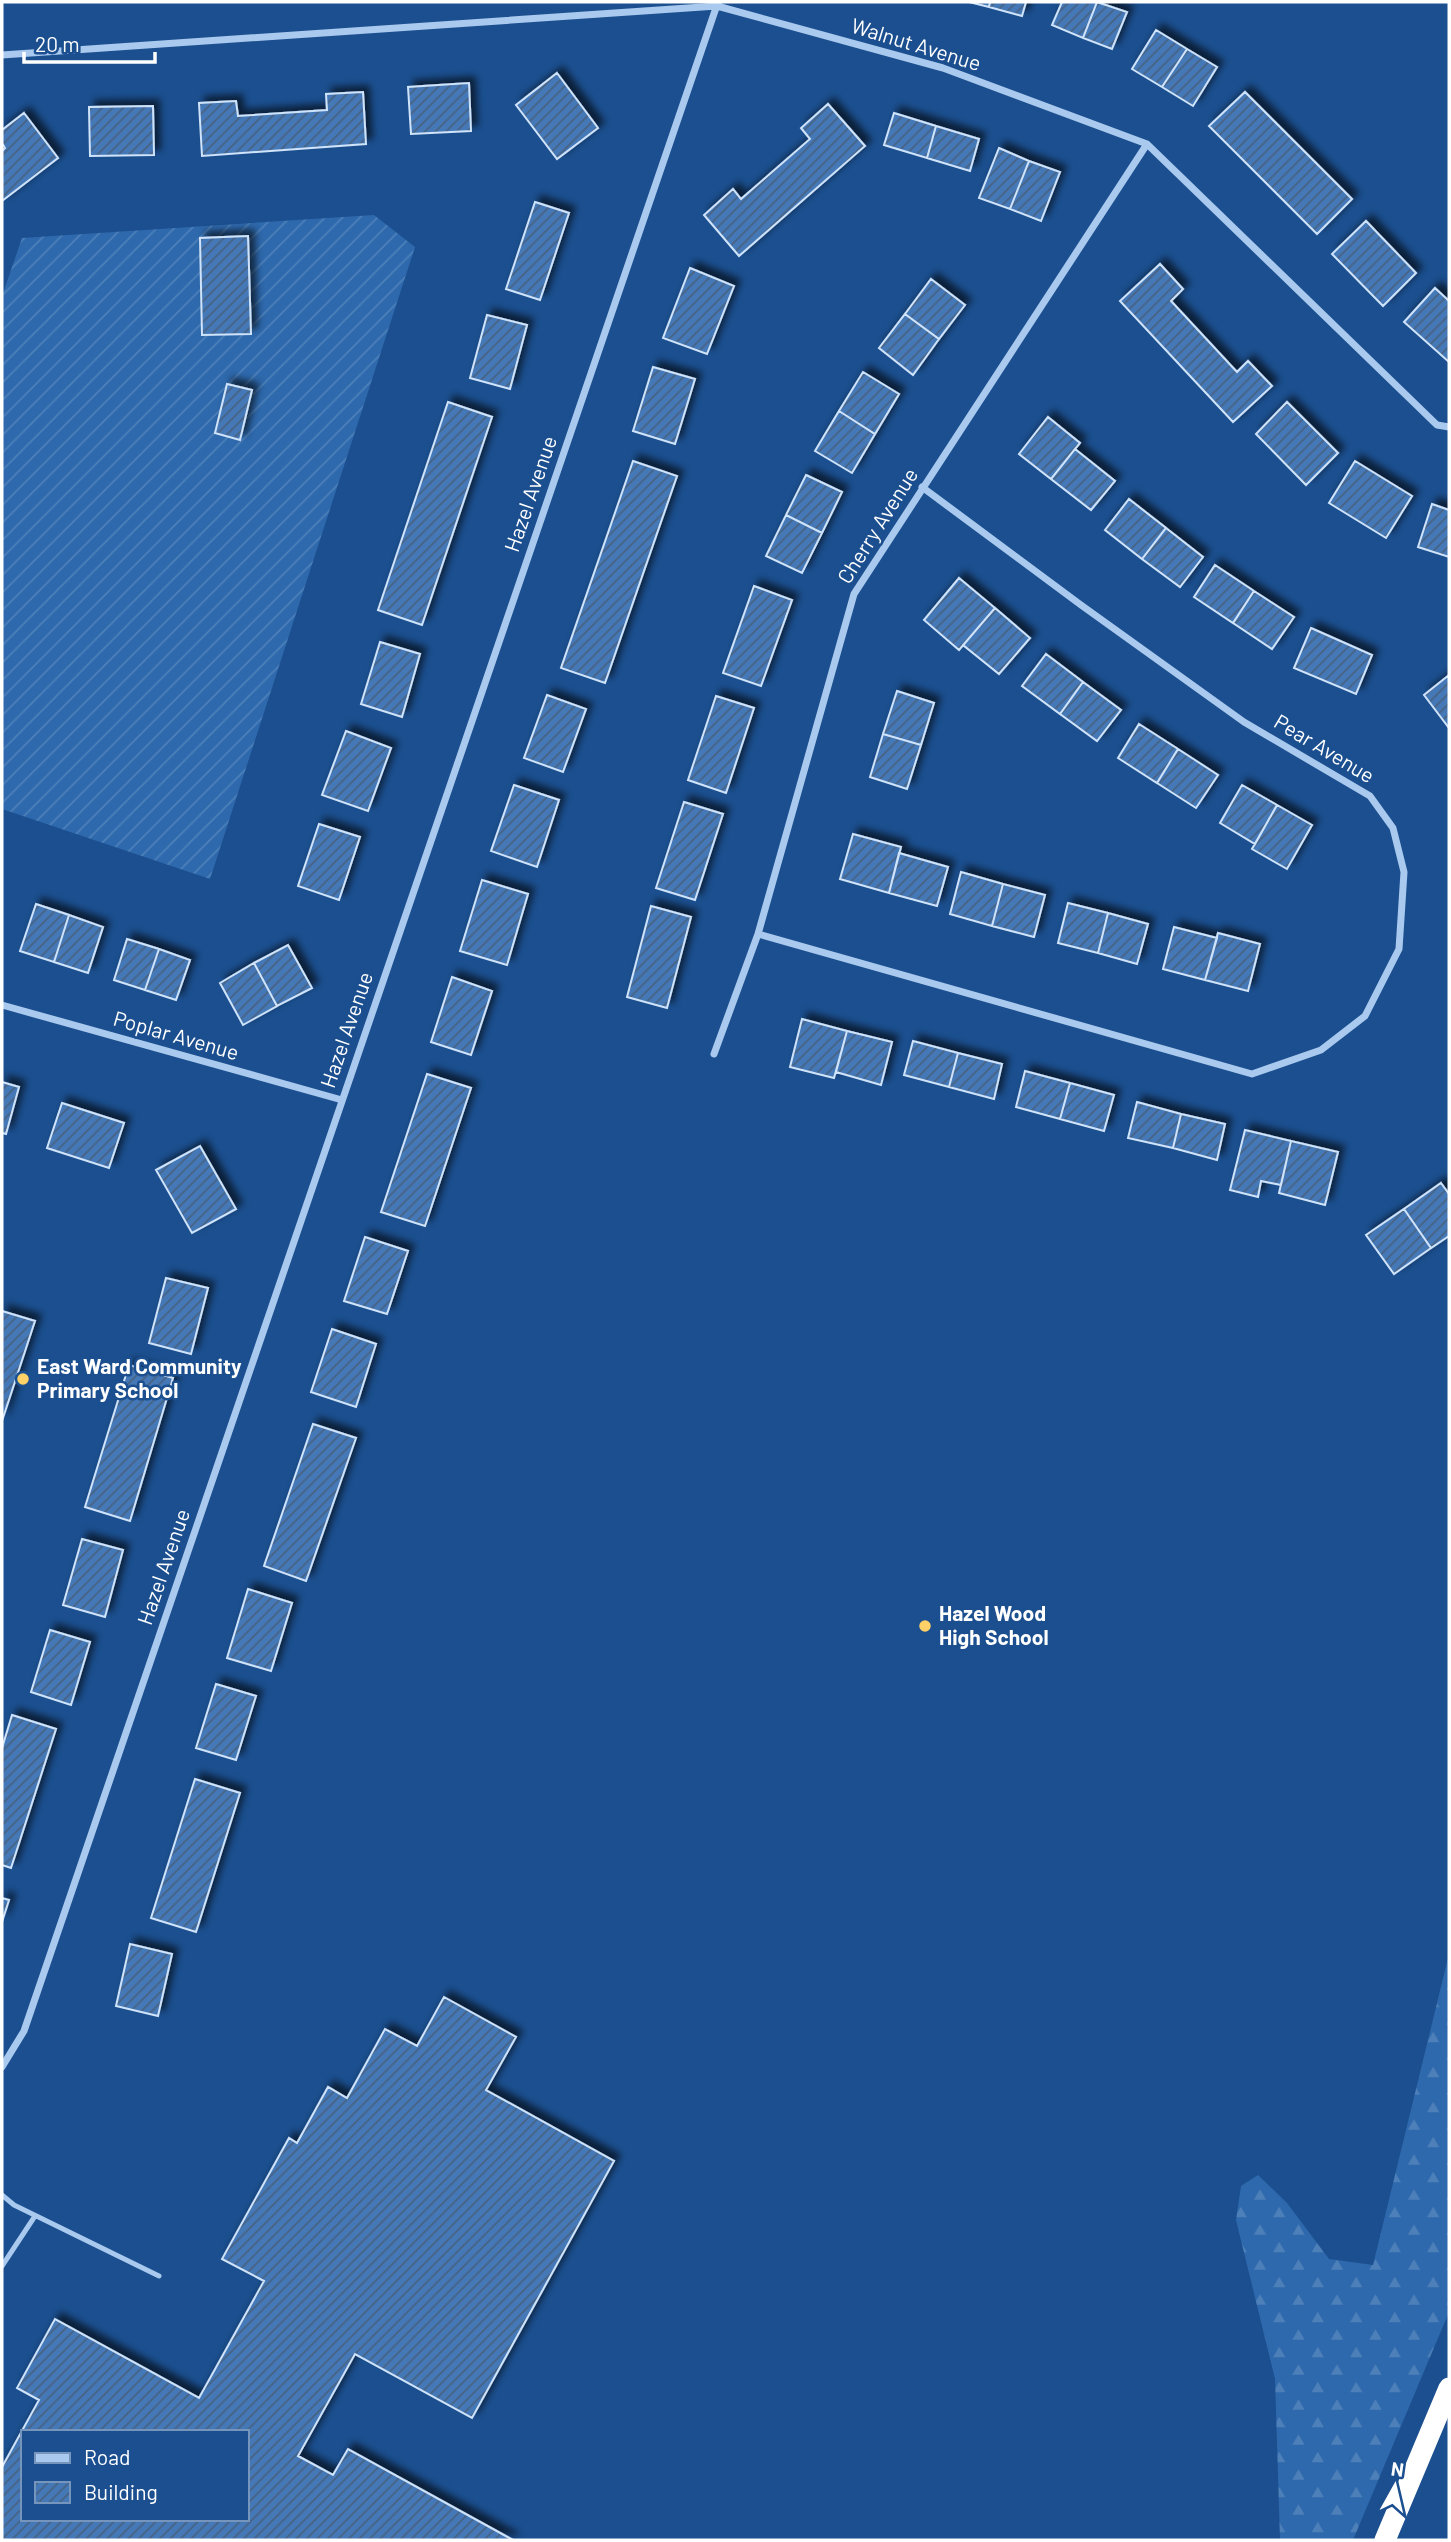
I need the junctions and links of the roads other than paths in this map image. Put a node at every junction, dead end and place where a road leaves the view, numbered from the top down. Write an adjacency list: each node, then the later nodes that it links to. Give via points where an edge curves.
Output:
1 (717, 4): 2 (street, Walnut Avenue); 3 (street, Walnut Avenue, via 943,68); 9 (street, Hazel Avenue)
2 (2, 55)
3 (1147, 144): 4 (street, Walnut Avenue, via 1437,425); 5 (street, Cherry Avenue)
4 (1449, 427)
5 (922, 487): 6 (street, Cherry Avenue, via 854,594); 6 (street, Pear Avenue, via 1244,722 1370,796 1393,828 1404,872 1399,949 1365,1016 1321,1050 1252,1074)
6 (758, 934): 8 (street, Cherry Avenue)
7 (2, 1005): 9 (street, Poplar Avenue)
8 (714, 1054)
9 (341, 1100): 10 (street, Hazel Avenue, via 24,2031)
10 (2, 2067)
11 (2, 2195): 12 (lane)
12 (35, 2216): 13 (lane); 14 (lane)
13 (2, 2266)
14 (159, 2276)
15 (1449, 2388): 16 (highway)
16 (1385, 2540)

